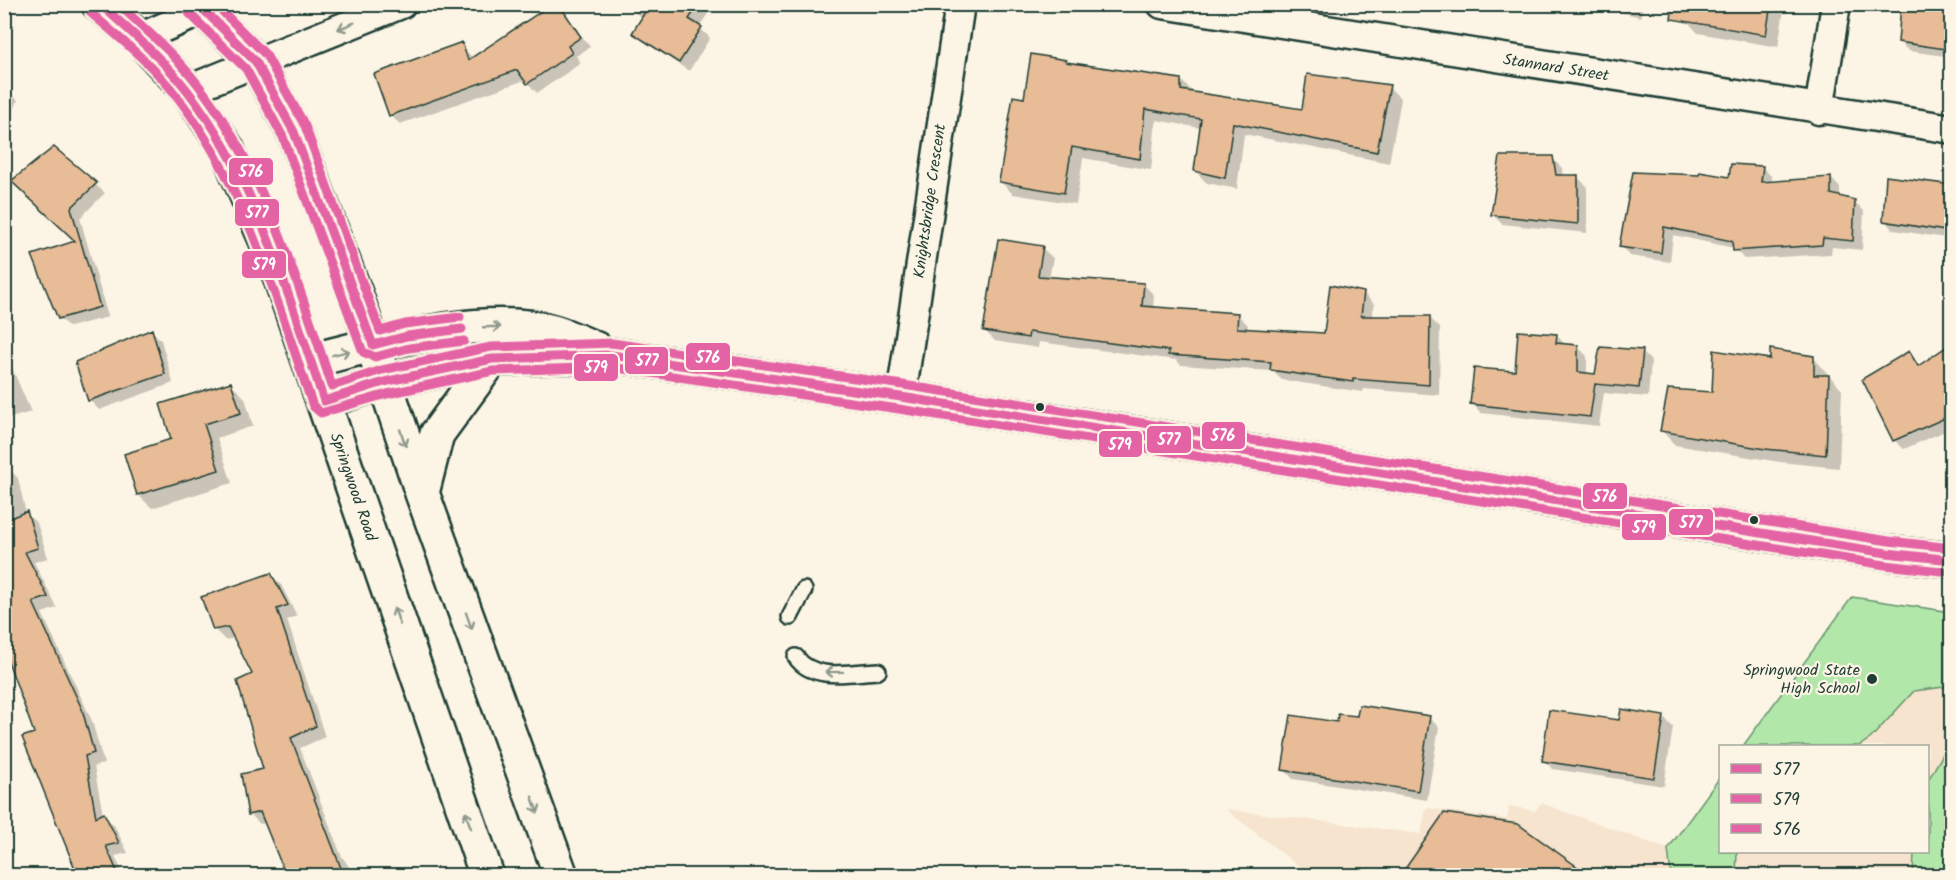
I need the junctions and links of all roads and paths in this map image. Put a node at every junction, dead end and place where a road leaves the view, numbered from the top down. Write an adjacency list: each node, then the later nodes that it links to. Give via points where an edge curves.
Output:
1 (99, 4): 7 (main road, Springwood Road)
2 (400, 4): 8 (street, one-way to 8)
3 (960, 4): 17 (street, Knightsbridge Crescent)
4 (1162, 4): 10 (street, Stannard Street)
5 (1836, 4): 10 (street)
6 (206, 6): 7 (street); 8 (main road)
7 (139, 38): 9 (main road, Springwood Road)
8 (256, 62): 9 (street); 12 (main road, via 294,132)
9 (188, 90): 15 (main road, Springwood Road, via 227,149 273,256)
10 (1820, 110): 11 (street, Stannard Street)
11 (1952, 129)
12 (373, 345): 13 (main road, one-way to 13, via 408,336 497,326 552,332); 15 (main road, one-way to 12); 16 (main road)
13 (611, 355): 14 (main road); 17 (main road)
14 (492, 359): 16 (main road); 19 (main road, via 437,434)
15 (310, 361): 18 (main road, Springwood Road)
16 (384, 382): 18 (main road); 19 (main road, one-way to 19)
17 (901, 397): 20 (main road)
18 (324, 401): 25 (main road, Springwood Road, one-way to 18)
19 (422, 493): 26 (main road, one-way to 26)
20 (1945, 558)
21 (804, 590): 22 (lane)
22 (790, 617)
23 (796, 657): 24 (lane, one-way to 23, via 814,673)
24 (878, 671)
25 (487, 876)
26 (561, 876)

